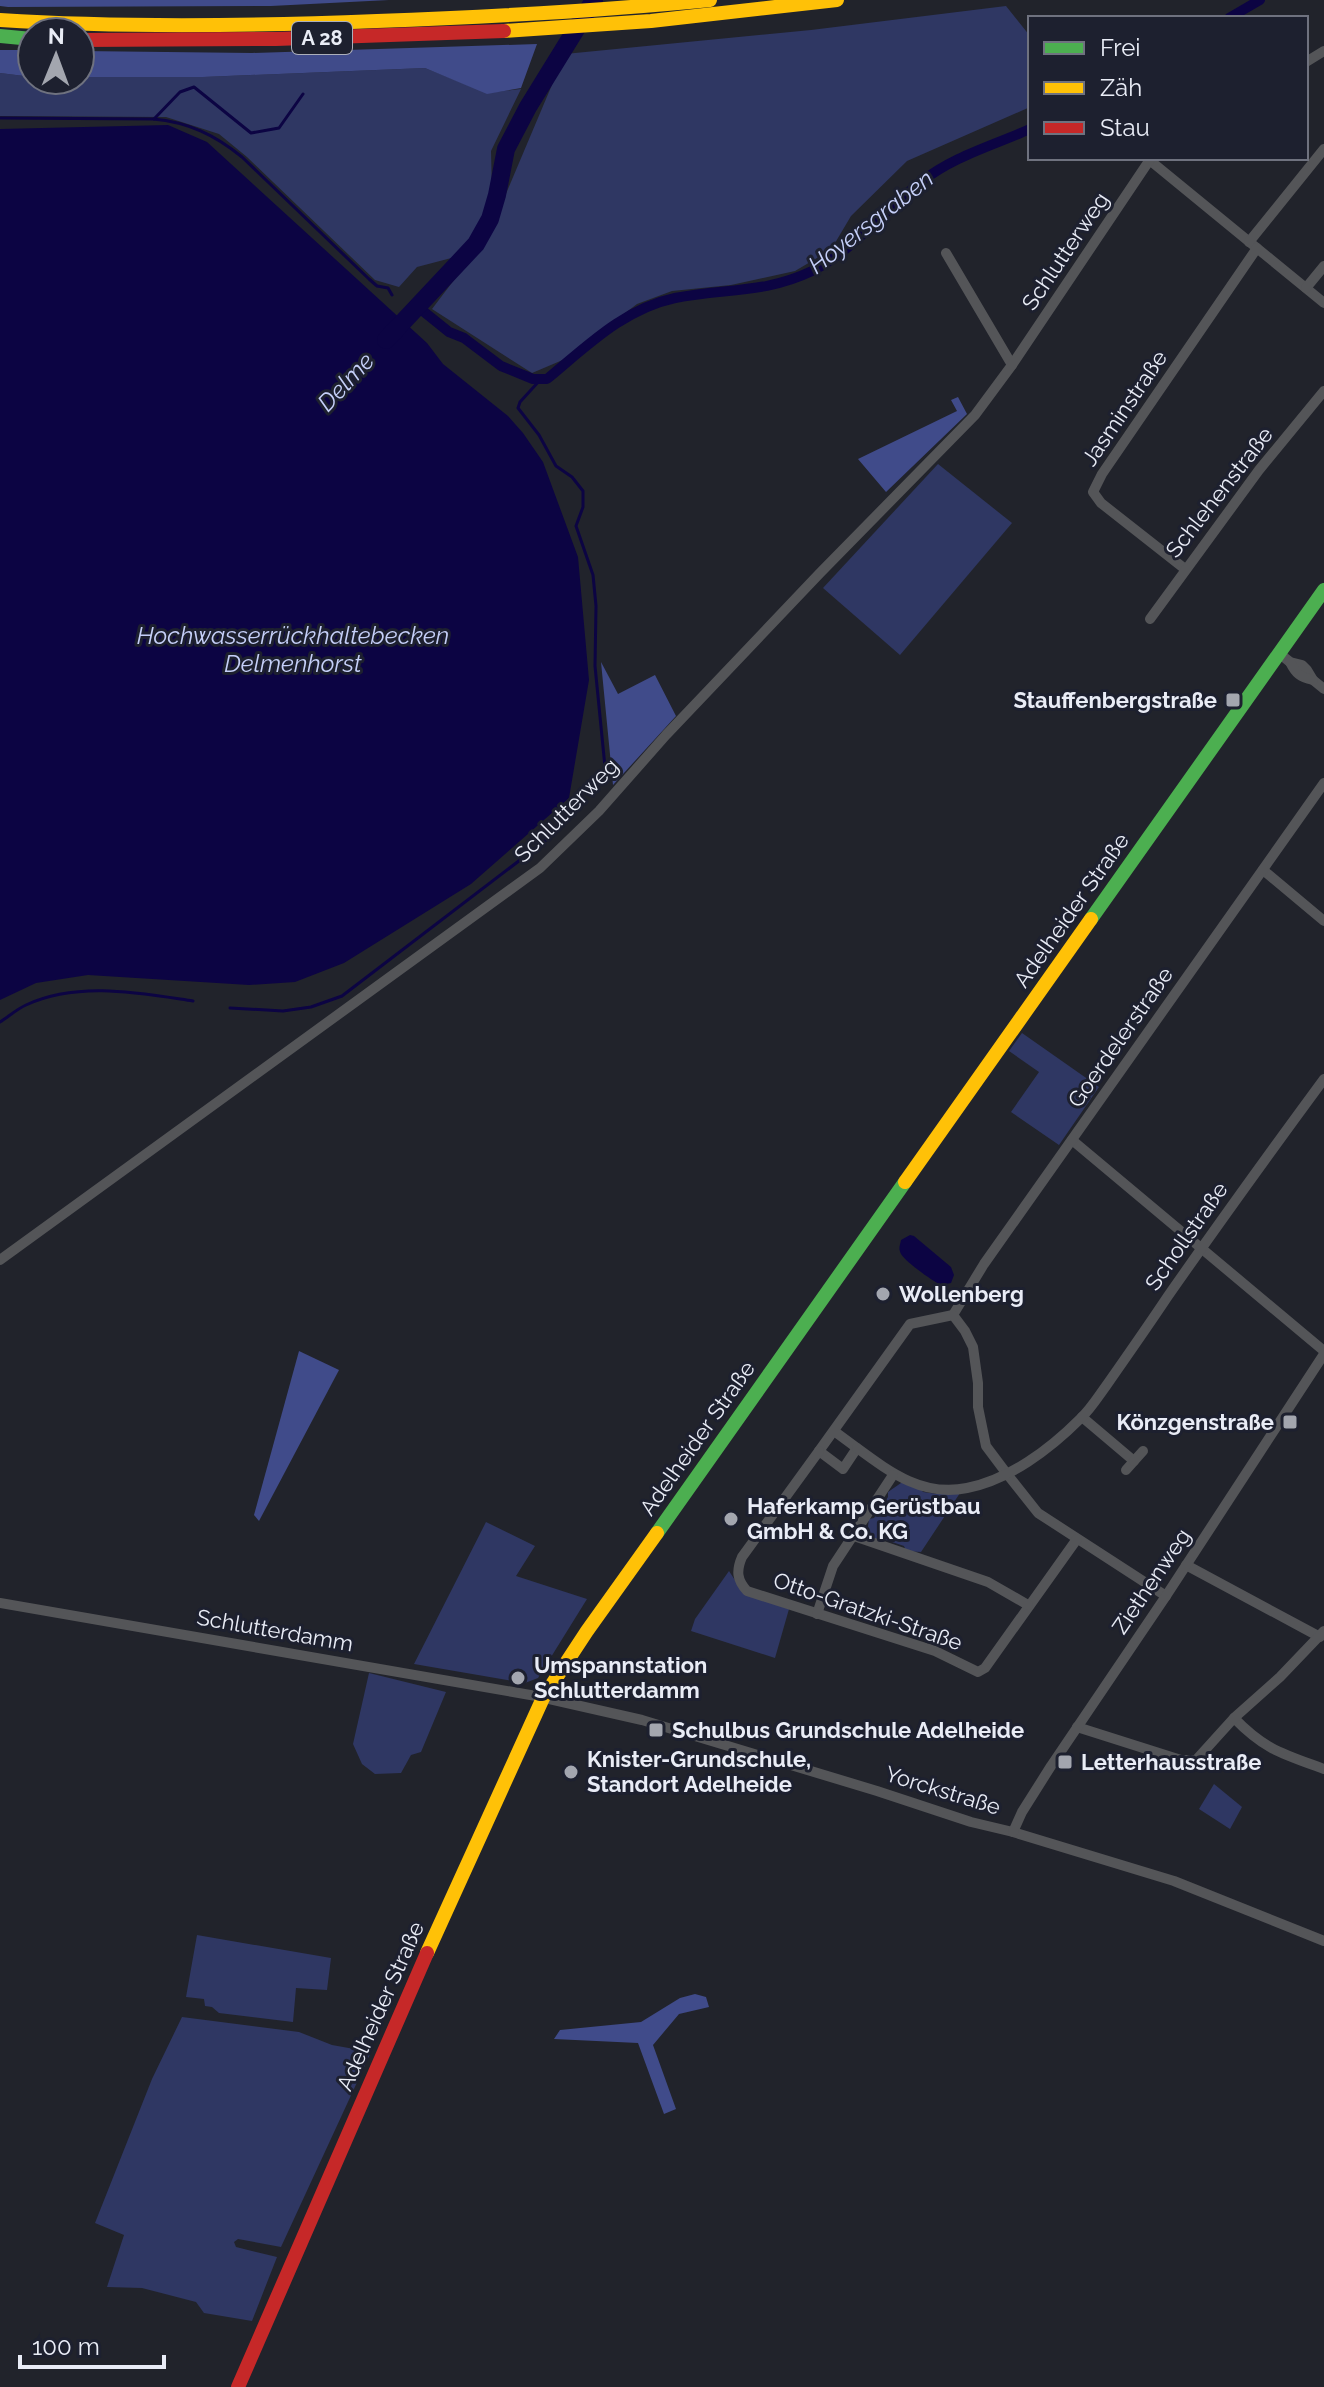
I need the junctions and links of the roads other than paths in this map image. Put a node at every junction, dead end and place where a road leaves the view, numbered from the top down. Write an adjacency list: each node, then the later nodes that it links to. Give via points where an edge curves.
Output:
1 (710, 0): 3 (main road, A 28, via 313,24)
2 (837, 0): 4 (main road, A 28, via 588,26 427,36)
3 (0, 20)
4 (96, 40)
5 (1324, 149): 8 (street)
6 (1148, 160): 13 (street, Schlutterweg)
7 (1150, 160): 8 (street)
8 (1253, 245): 11 (street); 15 (street, Jasminstraße, via 1093,492)
9 (946, 253): 13 (street)
10 (1324, 266): 11 (street)
11 (1306, 288): 12 (street)
12 (1324, 303)
13 (1012, 365): 26 (street, Schlutterweg, via 975,415 540,868)
14 (1324, 391): 15 (street, Schlehenstraße)
15 (1185, 569): 17 (street, Schlehenstraße)
16 (1324, 590): 18 (main road, Adelheider Straße)
17 (1150, 619)
18 (1285, 658): 19 (street, via 1301,677); 44 (main road, Adelheider Straße)
19 (1324, 689)
20 (1324, 783): 21 (street, Goerdelerstraße)
21 (1263, 870): 22 (street); 24 (street, Goerdelerstraße)
22 (1324, 921)
23 (1324, 1079): 25 (street, Schollstraße)
24 (1072, 1140): 25 (street); 27 (street, Goerdelerstraße)
25 (1201, 1249): 28 (street); 29 (street, Schollstraße)
26 (0, 1260)
27 (953, 1315): 30 (street, via 910,1324); 34 (street, via 973,1347 986,1446)
28 (1324, 1352): 38 (street, Ziethenweg)
29 (1082, 1417): 33 (street, via 1130,1466); 34 (street, Schollstraße)
30 (834, 1431): 31 (street, Schollstraße); 32 (street)
31 (857, 1448): 32 (street, via 843,1469); 35 (street, Schollstraße)
32 (819, 1451): 42 (street, Otto-Gratzki-Straße, via 742,1557 737,1572 747,1591)
33 (1143, 1451)
34 (1007, 1474): 35 (street, Schollstraße, via 965,1489 939,1490); 37 (street, via 1038,1513)
35 (893, 1475): 36 (street)
36 (854, 1536): 41 (street, via 988,1582); 42 (street, via 833,1566)
37 (1077, 1539): 39 (street); 41 (street, Otto-Gratzki-Straße)
38 (1186, 1565): 39 (street, Ziethenweg); 43 (street)
39 (1166, 1596): 46 (street, Ziethenweg)
40 (0, 1603): 44 (street, Schlutterdamm)
41 (1028, 1605): 42 (street, Otto-Gratzki-Straße, via 978,1672 935,1651)
42 (817, 1614)
43 (1322, 1634): 45 (street)
44 (543, 1698): 48 (street, Yorckstraße, via 642,1720); 50 (main road, Adelheider Straße)
45 (1234, 1718): 46 (street, via 1196,1760); 47 (street, via 1272,1750)
46 (1077, 1727): 48 (street, Ziethenweg)
47 (1324, 1769)
48 (1013, 1832): 49 (street, Yorckstraße, via 1174,1881)
49 (1324, 1941)
50 (238, 2387)

